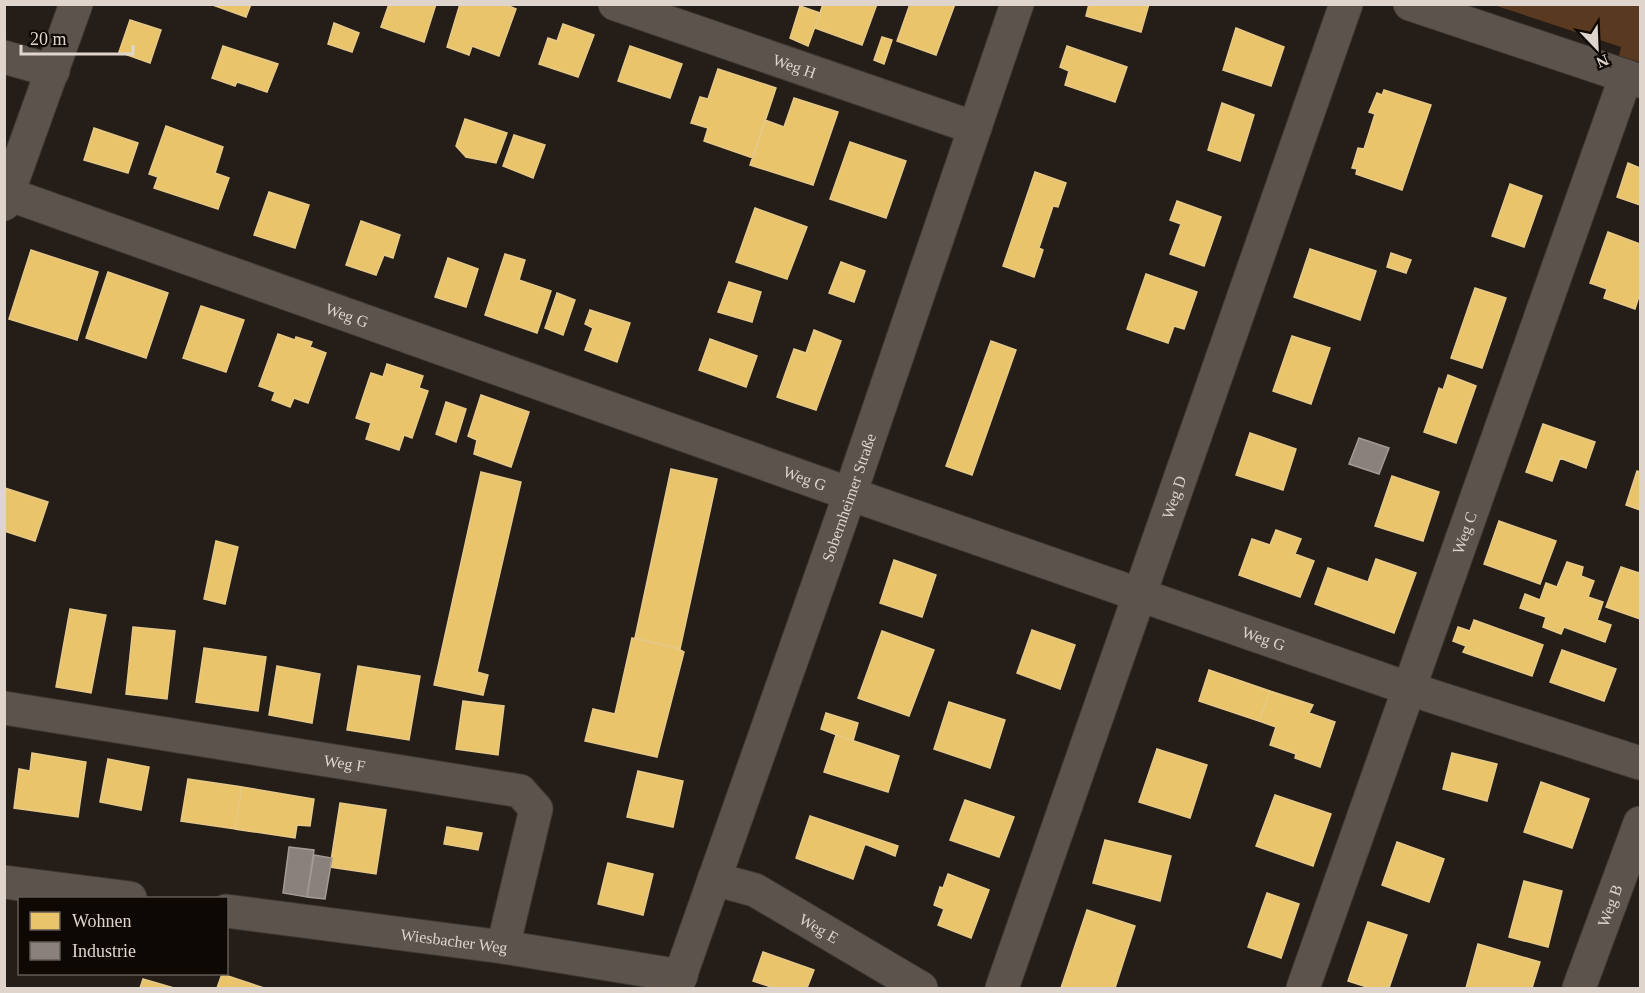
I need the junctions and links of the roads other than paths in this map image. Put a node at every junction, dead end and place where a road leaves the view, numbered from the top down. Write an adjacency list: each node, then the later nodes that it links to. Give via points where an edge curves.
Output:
1 (76, 4): 7 (street)
2 (615, 4): 9 (street, Weg H)
3 (1017, 4): 9 (street, Sobernheimer Straße)
4 (1346, 4): 12 (street, Weg D)
5 (1410, 4): 8 (street)
6 (4, 57): 7 (street)
7 (53, 71): 10 (street)
8 (1633, 79): 13 (street, Weg C)
9 (975, 128): 11 (street, Sobernheimer Straße)
10 (6, 199): 11 (street, Weg G)
11 (850, 494): 12 (street, Weg G); 17 (street, Sobernheimer Straße)
12 (1139, 594): 13 (street, Weg G); 24 (street, Weg D)
13 (1410, 689): 15 (street, Weg G); 25 (street, Weg C)
14 (4, 708): 21 (street, Weg F, via 520,791 536,809)
15 (1641, 763)
16 (1641, 823): 26 (street, Weg B)
17 (714, 879): 22 (street, Sobernheimer Straße); 23 (street, Weg E, via 755,890)
18 (4, 882): 19 (street)
19 (122, 897)
20 (228, 911): 21 (street, Wiesbacher Weg)
21 (503, 946): 22 (street, Wiesbacher Weg)
22 (678, 982)
23 (921, 988)
24 (1002, 988)
25 (1303, 988)
26 (1579, 988)

